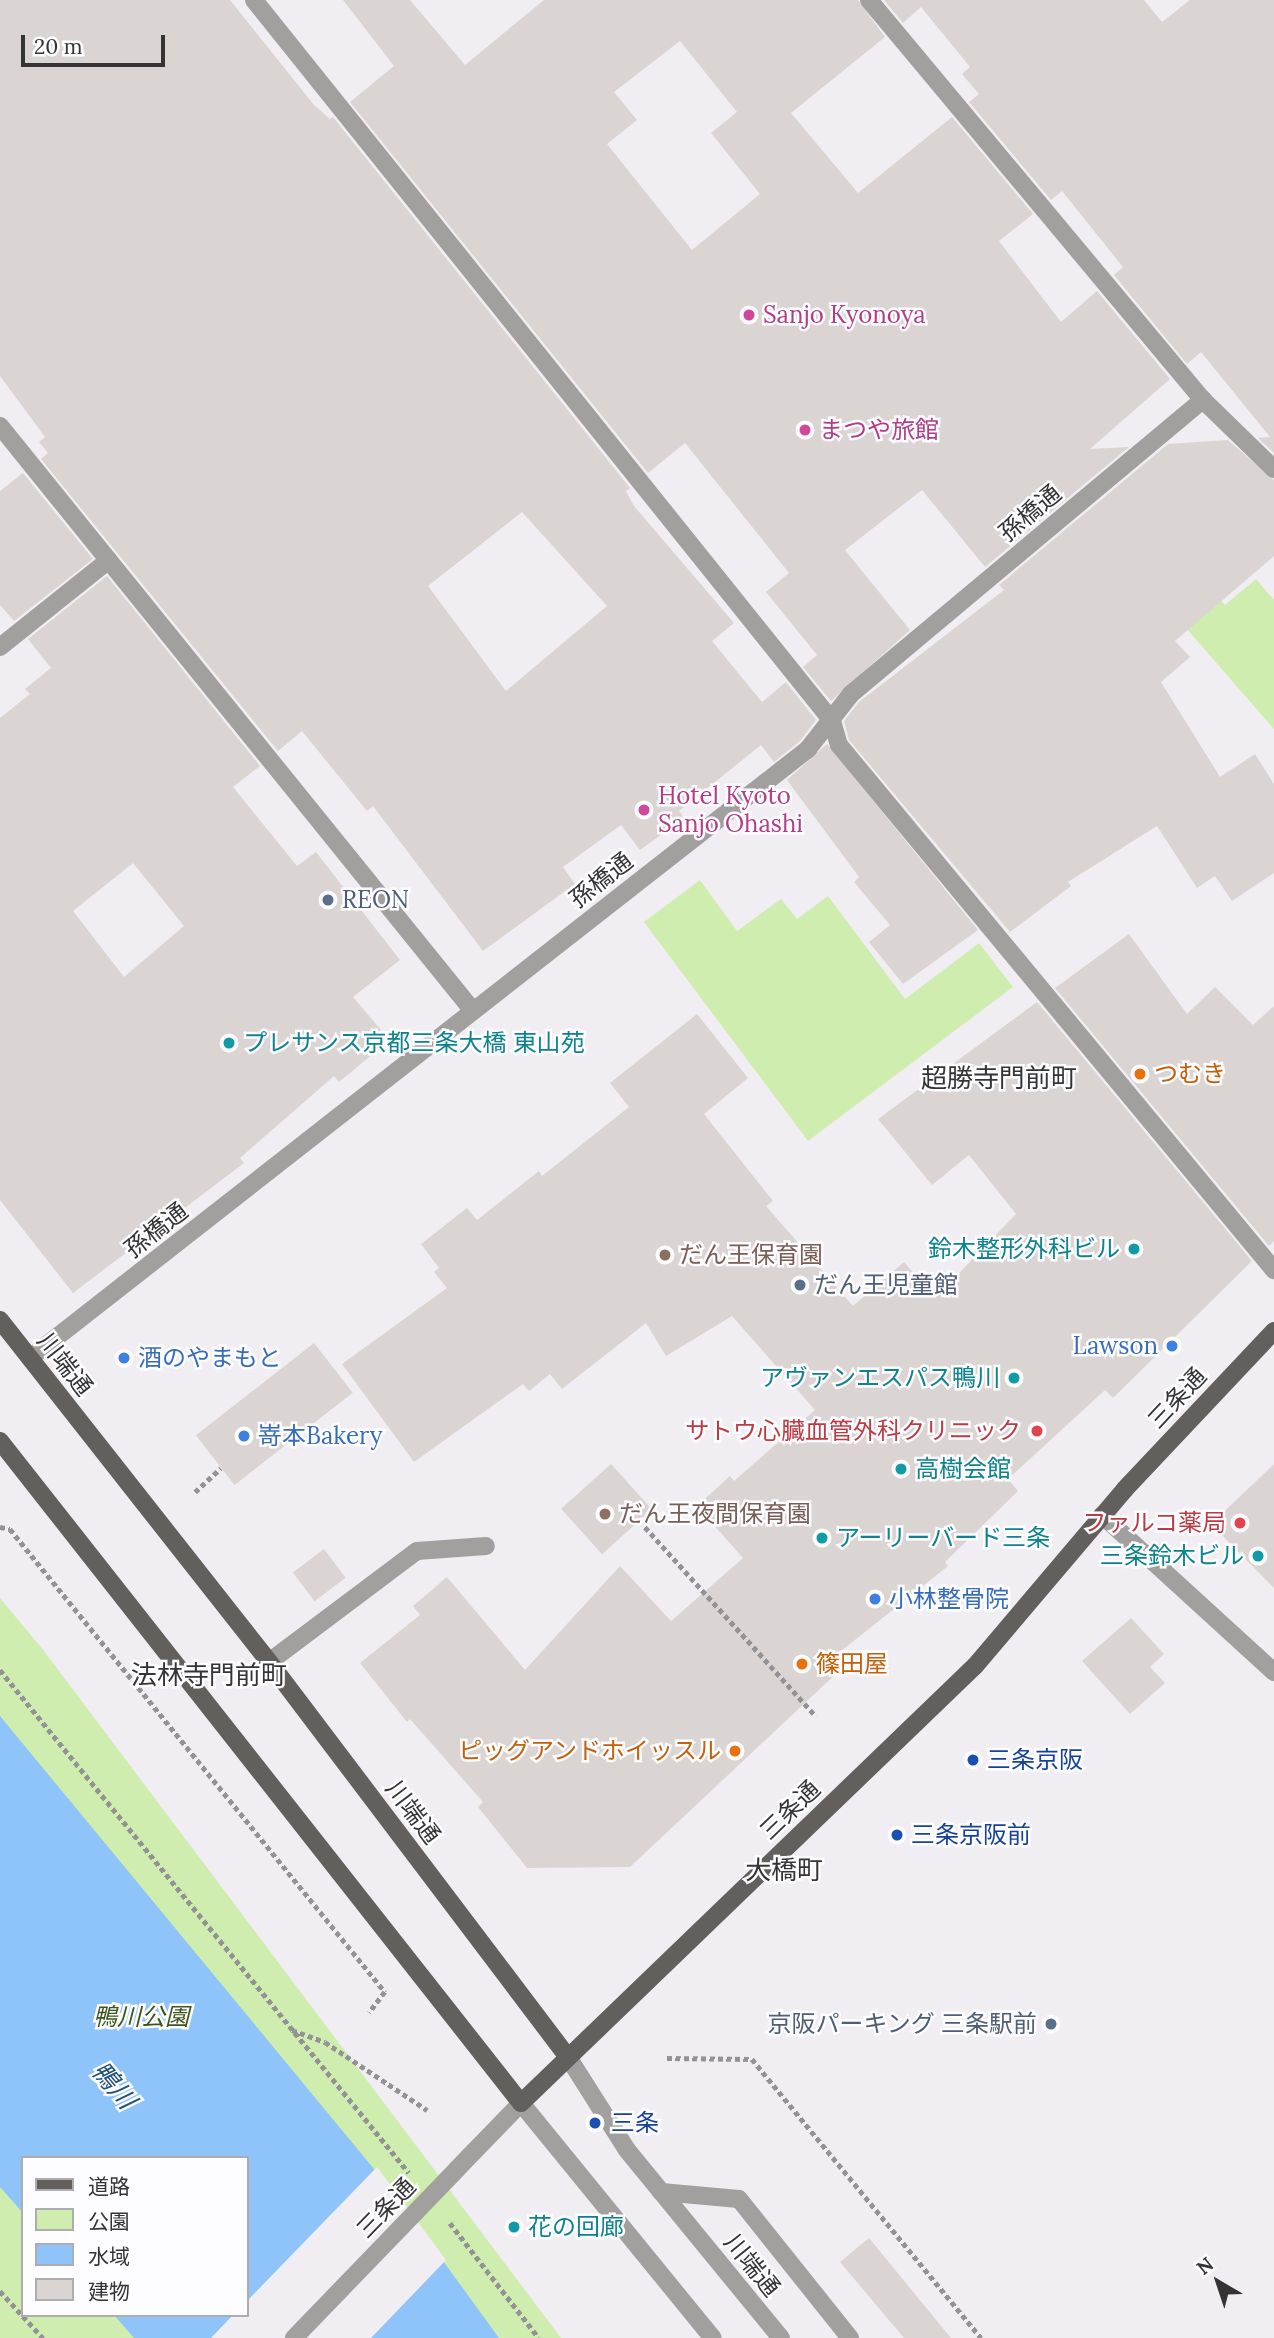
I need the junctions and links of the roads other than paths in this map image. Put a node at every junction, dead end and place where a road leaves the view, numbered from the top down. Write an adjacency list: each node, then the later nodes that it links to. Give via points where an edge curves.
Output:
1 (254, 0): 8 (street)
2 (869, 0): 3 (street)
3 (1203, 400): 5 (street); 8 (street, 孫橋通, via 851,694)
4 (0, 426): 6 (street)
5 (1274, 469)
6 (109, 560): 7 (street); 9 (street)
7 (0, 647)
8 (832, 721): 9 (street, 孫橋通, via 808,749); 10 (street, via 839,745)
9 (473, 1011): 13 (street, 孫橋通)
10 (1274, 1270)
11 (0, 1320): 13 (main road, 川端通)
12 (1274, 1331): 15 (main road, 三条通)
13 (30, 1359): 17 (main road, 川端通)
14 (0, 1441): 20 (main road)
15 (1102, 1515): 18 (street); 19 (main road, 三条通, via 975,1666)
16 (486, 1546): 17 (street, via 417,1551)
17 (269, 1662): 19 (main road, 川端通)
18 (1274, 1672)
19 (568, 2057): 20 (main road, 三条通); 21 (street, 川端通, via 627,2150)
20 (521, 2103): 22 (street, 三条通, bridge); 23 (street)
21 (661, 2192): 24 (street, 川端通); 25 (street, via 739,2199)
22 (294, 2338)
23 (713, 2338)
24 (781, 2338)
25 (850, 2338)

